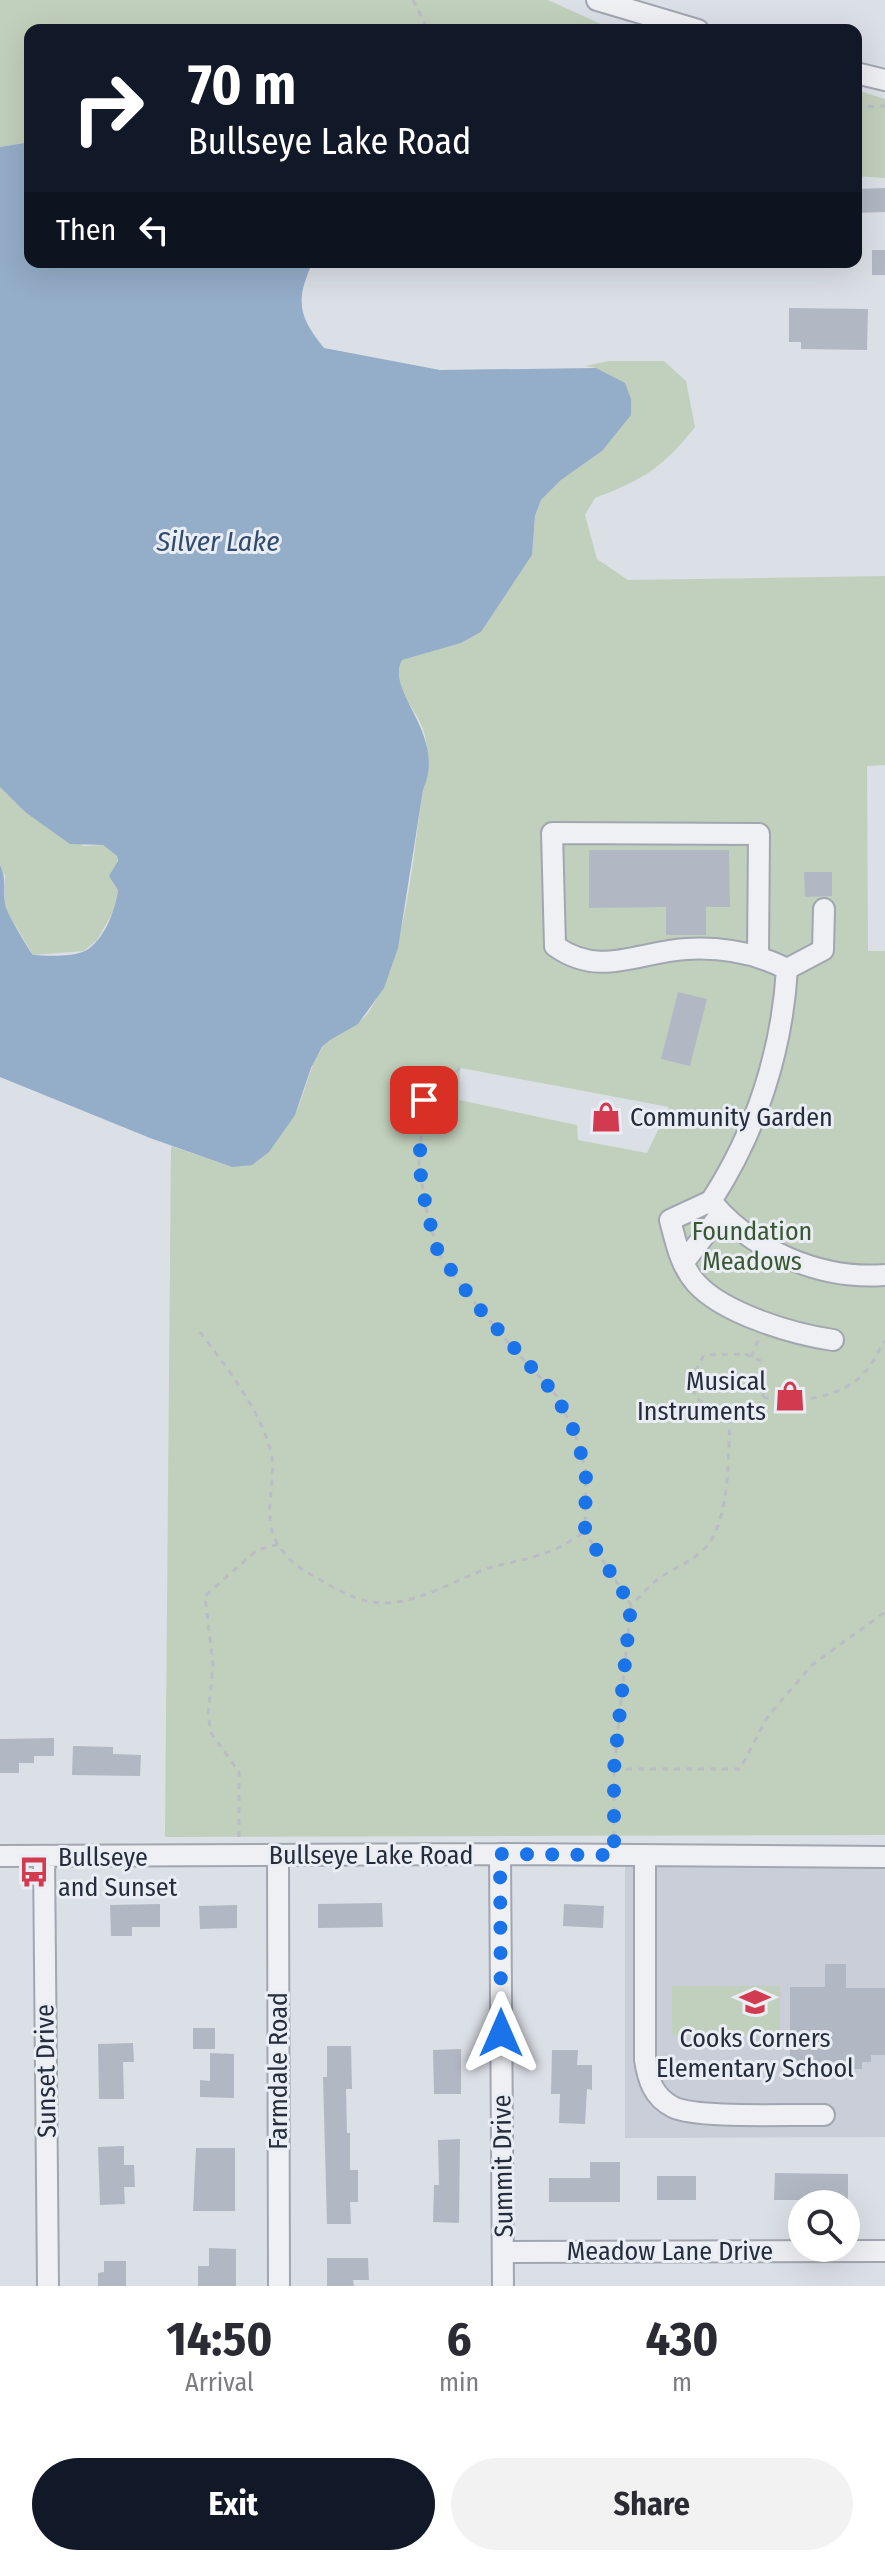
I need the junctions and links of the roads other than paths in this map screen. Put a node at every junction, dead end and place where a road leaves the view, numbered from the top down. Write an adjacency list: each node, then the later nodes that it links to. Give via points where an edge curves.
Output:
1 (597, 0): 2 (street)
2 (678, 24)
3 (862, 74): 4 (street)
4 (885, 80)
5 (824, 909): 7 (street, via 823,950)
6 (758, 956): 6 (street, via 759,834 552,833 555,946 569,956 596,963 685,949); 7 (street)
7 (787, 969): 8 (street, via 758,1110)
8 (716, 1208): 9 (street); 9 (street, via 670,1220); 10 (street, via 794,1261 854,1276)
9 (683, 1263): 11 (street, via 696,1283 740,1311 784,1329)
10 (885, 1275)
11 (833, 1340)
12 (500, 1854): 13 (street, Bullseye Lake Road); 16 (street, Bullseye Lake Road); 20 (street, Summit Drive)
13 (645, 1855): 17 (street, Bullseye Lake Road); 18 (street, via 645,2060 658,2095 673,2107 699,2113)
14 (0, 1856): 15 (street, Bullseye Lake Road)
15 (44, 1856): 16 (street, Bullseye Lake Road); 21 (street, Sunset Drive)
16 (278, 1856): 22 (street, Farmdale Road)
17 (885, 1857)
18 (824, 2115)
19 (885, 2251): 20 (street, Meadow Lane Drive)
20 (503, 2252): 23 (street, Summit Drive)
21 (48, 2286)
22 (279, 2286)
23 (503, 2286)

